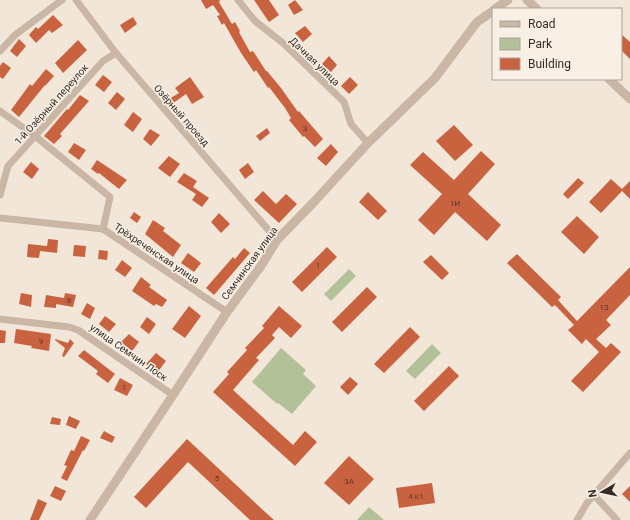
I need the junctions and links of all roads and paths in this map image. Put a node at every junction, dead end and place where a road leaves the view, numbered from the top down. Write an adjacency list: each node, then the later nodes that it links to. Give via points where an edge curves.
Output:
1 (62, 0): 9 (street, via 15,35)
2 (76, 0): 10 (street, Озёрный проезд)
3 (238, 0): 15 (street, Дачная улица, via 255,21 283,43 344,102 351,124)
4 (508, 0): 6 (street, Семчинская улица)
5 (527, 0): 7 (street)
6 (497, 8)
7 (536, 8)
8 (492, 11): 15 (street, Семчинская улица, via 477,22 435,78)
9 (0, 51)
10 (116, 53): 14 (street, 1-й Озёрный переулок, via 103,61); 19 (street, Озёрный проезд)
11 (610, 80): 12 (street)
12 (630, 99)
13 (0, 110): 14 (street)
14 (35, 136): 16 (street, 1-й Озёрный переулок, via 8,166); 18 (street, via 110,197)
15 (368, 144): 19 (street, Семчинская улица)
16 (0, 195)
17 (0, 218): 18 (street, Трёхреченская улица)
18 (103, 229): 20 (street, Трёхреченская улица)
19 (277, 240): 20 (street, Семчинская улица)
20 (227, 312): 22 (street, Семчинская улица)
21 (0, 319): 22 (street, улица Семчин Лоск, via 78,330)
22 (173, 395): 25 (street, Семчинская улица)
23 (630, 453): 24 (street)
24 (594, 495): 26 (street); 27 (street)
25 (90, 520)
26 (577, 520)
27 (617, 520)

